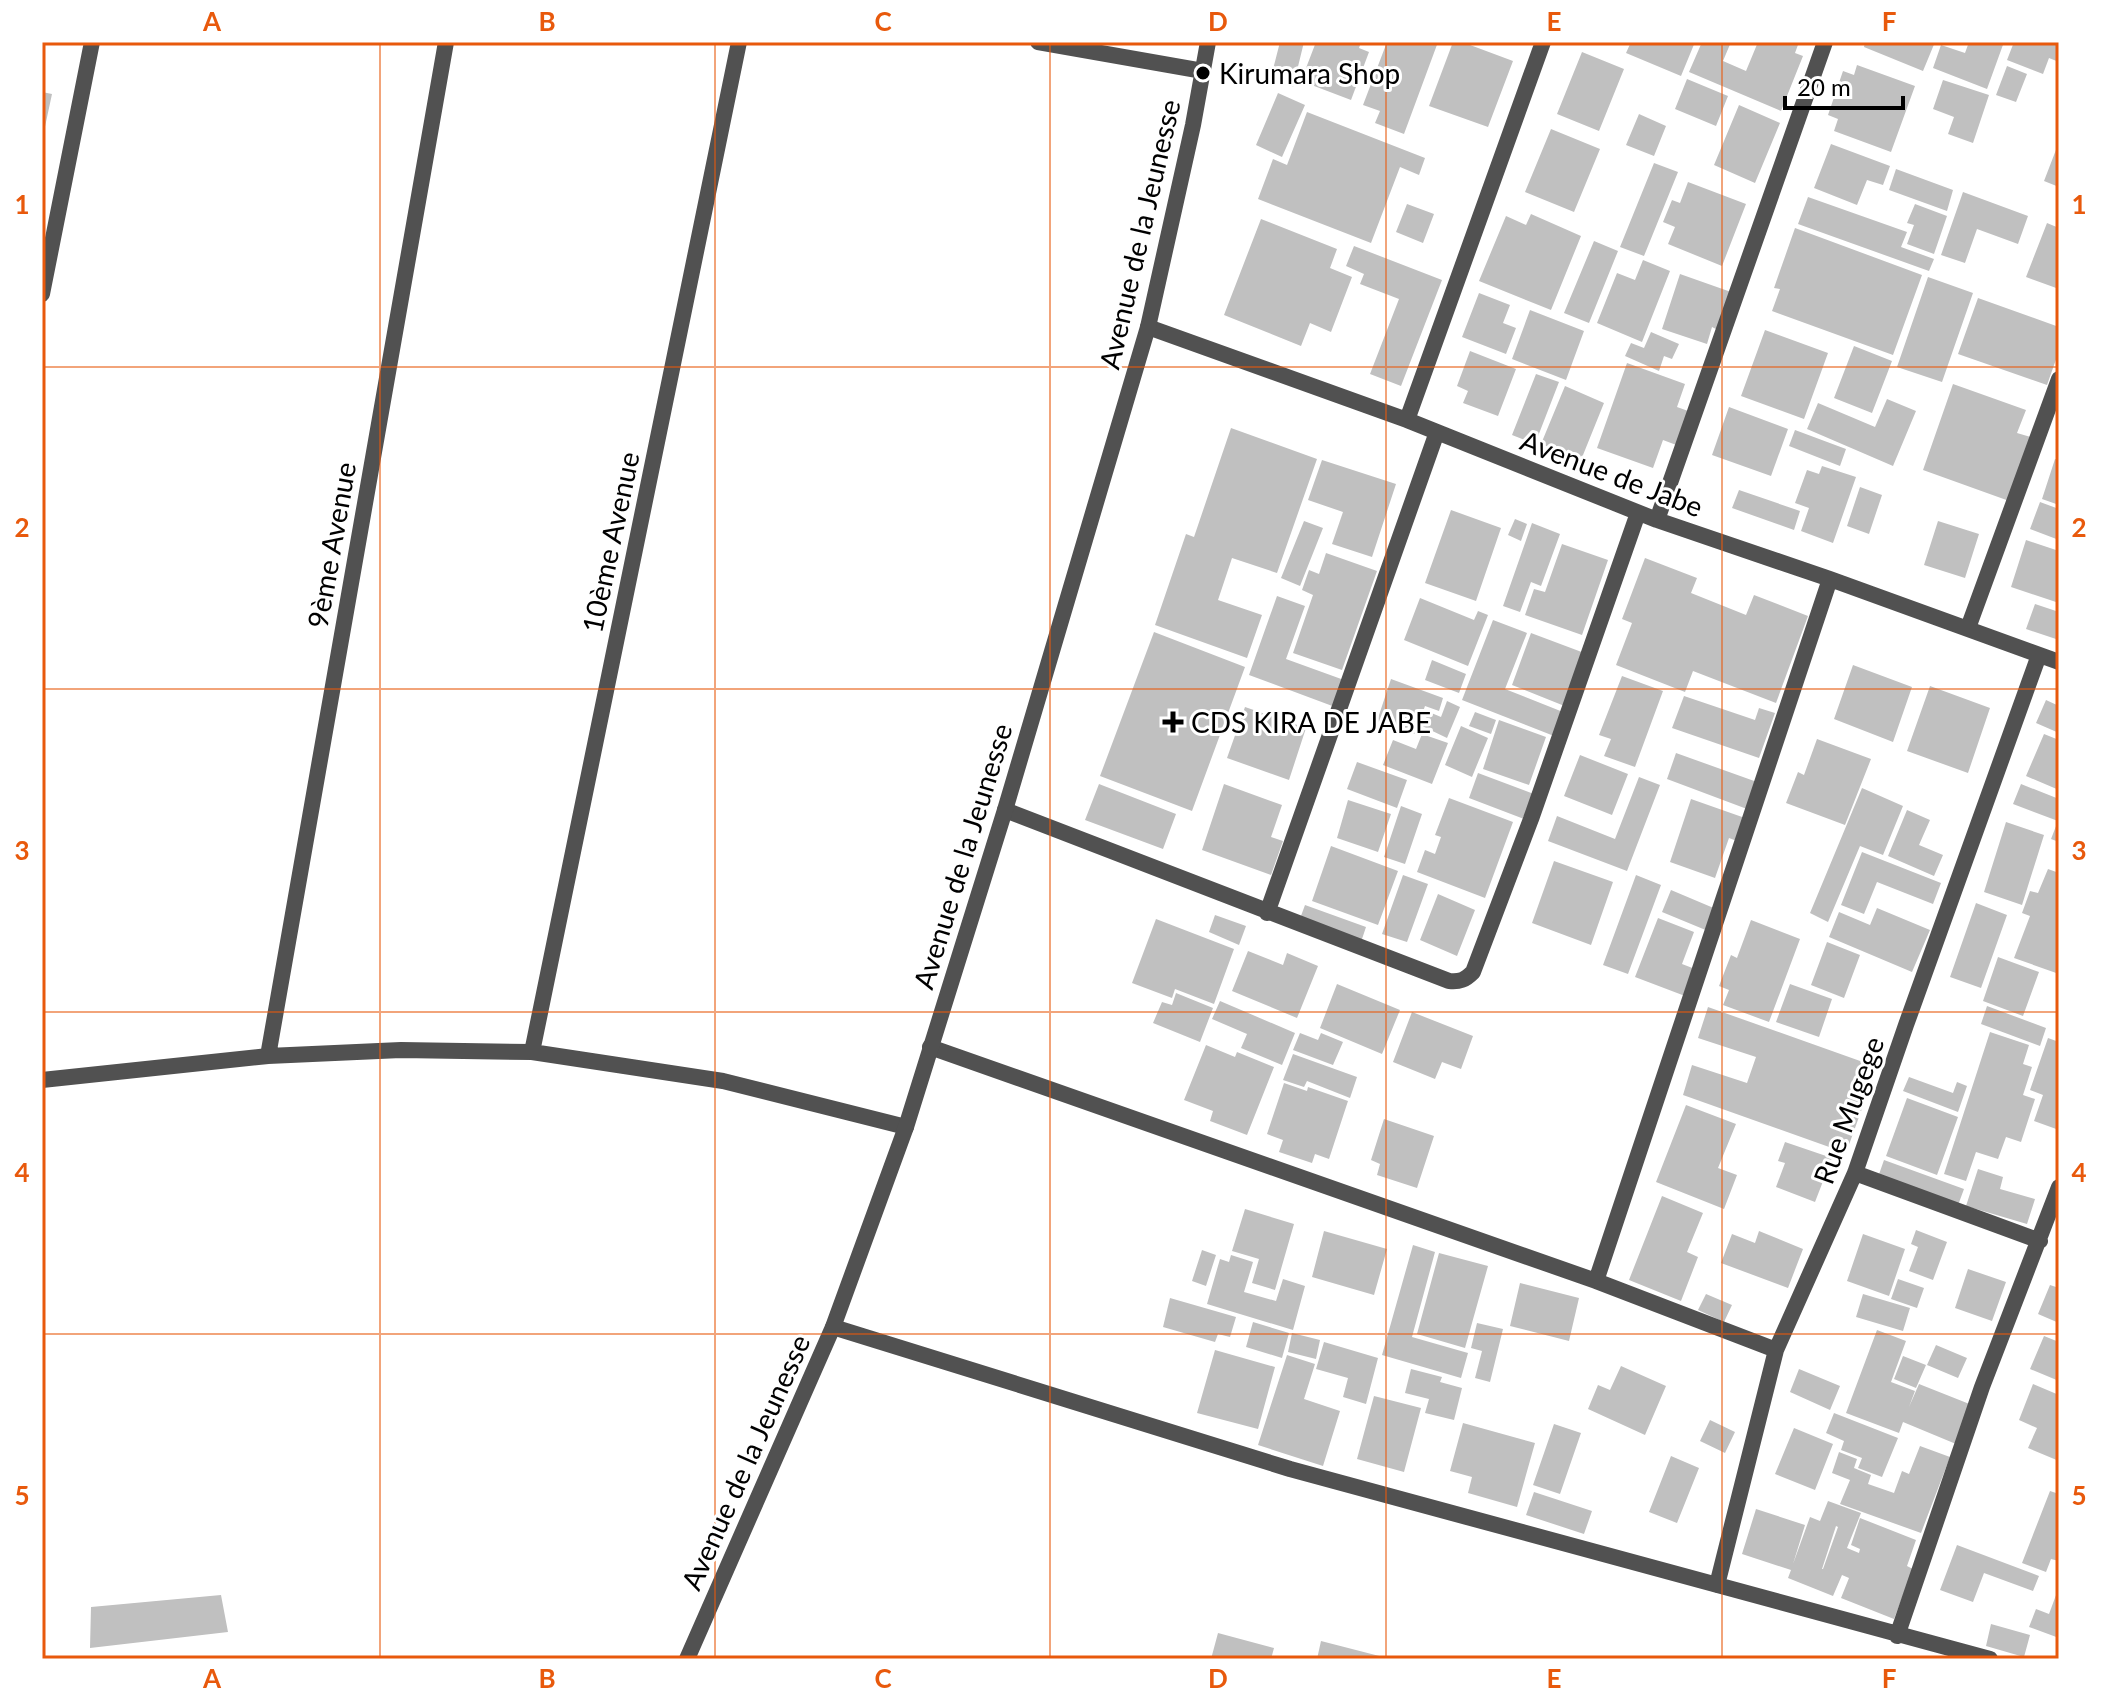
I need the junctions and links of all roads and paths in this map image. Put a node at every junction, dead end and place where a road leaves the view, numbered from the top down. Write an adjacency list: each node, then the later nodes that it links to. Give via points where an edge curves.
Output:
1 (92, 42): 9 (street)
2 (446, 42): 24 (street, 9ème Avenue)
3 (739, 42): 23 (street, 10ème Avenue)
4 (1038, 42): 8 (street)
5 (1208, 42): 8 (street, Avenue de la Jeunesse)
6 (1543, 42): 12 (street)
7 (1825, 42): 15 (street)
8 (1203, 71): 10 (street, Avenue de la Jeunesse)
9 (42, 294)
10 (1148, 327): 12 (street, Avenue de Jabe); 20 (street, Avenue de la Jeunesse)
11 (2059, 379): 17 (street)
12 (1407, 420): 13 (street, Avenue de Jabe)
13 (1437, 432): 14 (street, Avenue de Jabe); 21 (street)
14 (1638, 513): 15 (street, Avenue de Jabe); 21 (street, via 1473,972 1459,982 1449,981)
15 (1657, 520): 16 (street, Avenue de Jabe)
16 (1830, 579): 17 (street, Avenue de Jabe); 30 (street)
17 (1968, 628): 18 (street, Avenue de Jabe)
18 (2039, 655): 19 (street, Avenue de Jabe); 27 (street, Rue Mugege)
19 (2059, 662)
20 (1005, 810): 21 (street); 22 (street, Avenue de la Jeunesse)
21 (1267, 913)
22 (930, 1047): 26 (street, Avenue de la Jeunesse); 30 (street)
23 (532, 1052): 24 (street); 26 (street, via 723,1081)
24 (268, 1056): 25 (street)
25 (42, 1080)
26 (906, 1127): 31 (street, Avenue de la Jeunesse)
27 (1855, 1173): 29 (street); 32 (street, Rue Mugege)
28 (2059, 1187): 29 (street)
29 (2040, 1241): 34 (street, via 1982,1387)
30 (1596, 1281): 32 (street)
31 (833, 1327): 33 (street, via 1290,1469); 35 (street, Avenue de la Jeunesse)
32 (1776, 1350): 33 (street, Rue Mugege)
33 (1717, 1585): 34 (street)
34 (1897, 1636): 36 (street)
35 (687, 1659)
36 (1990, 1659)

